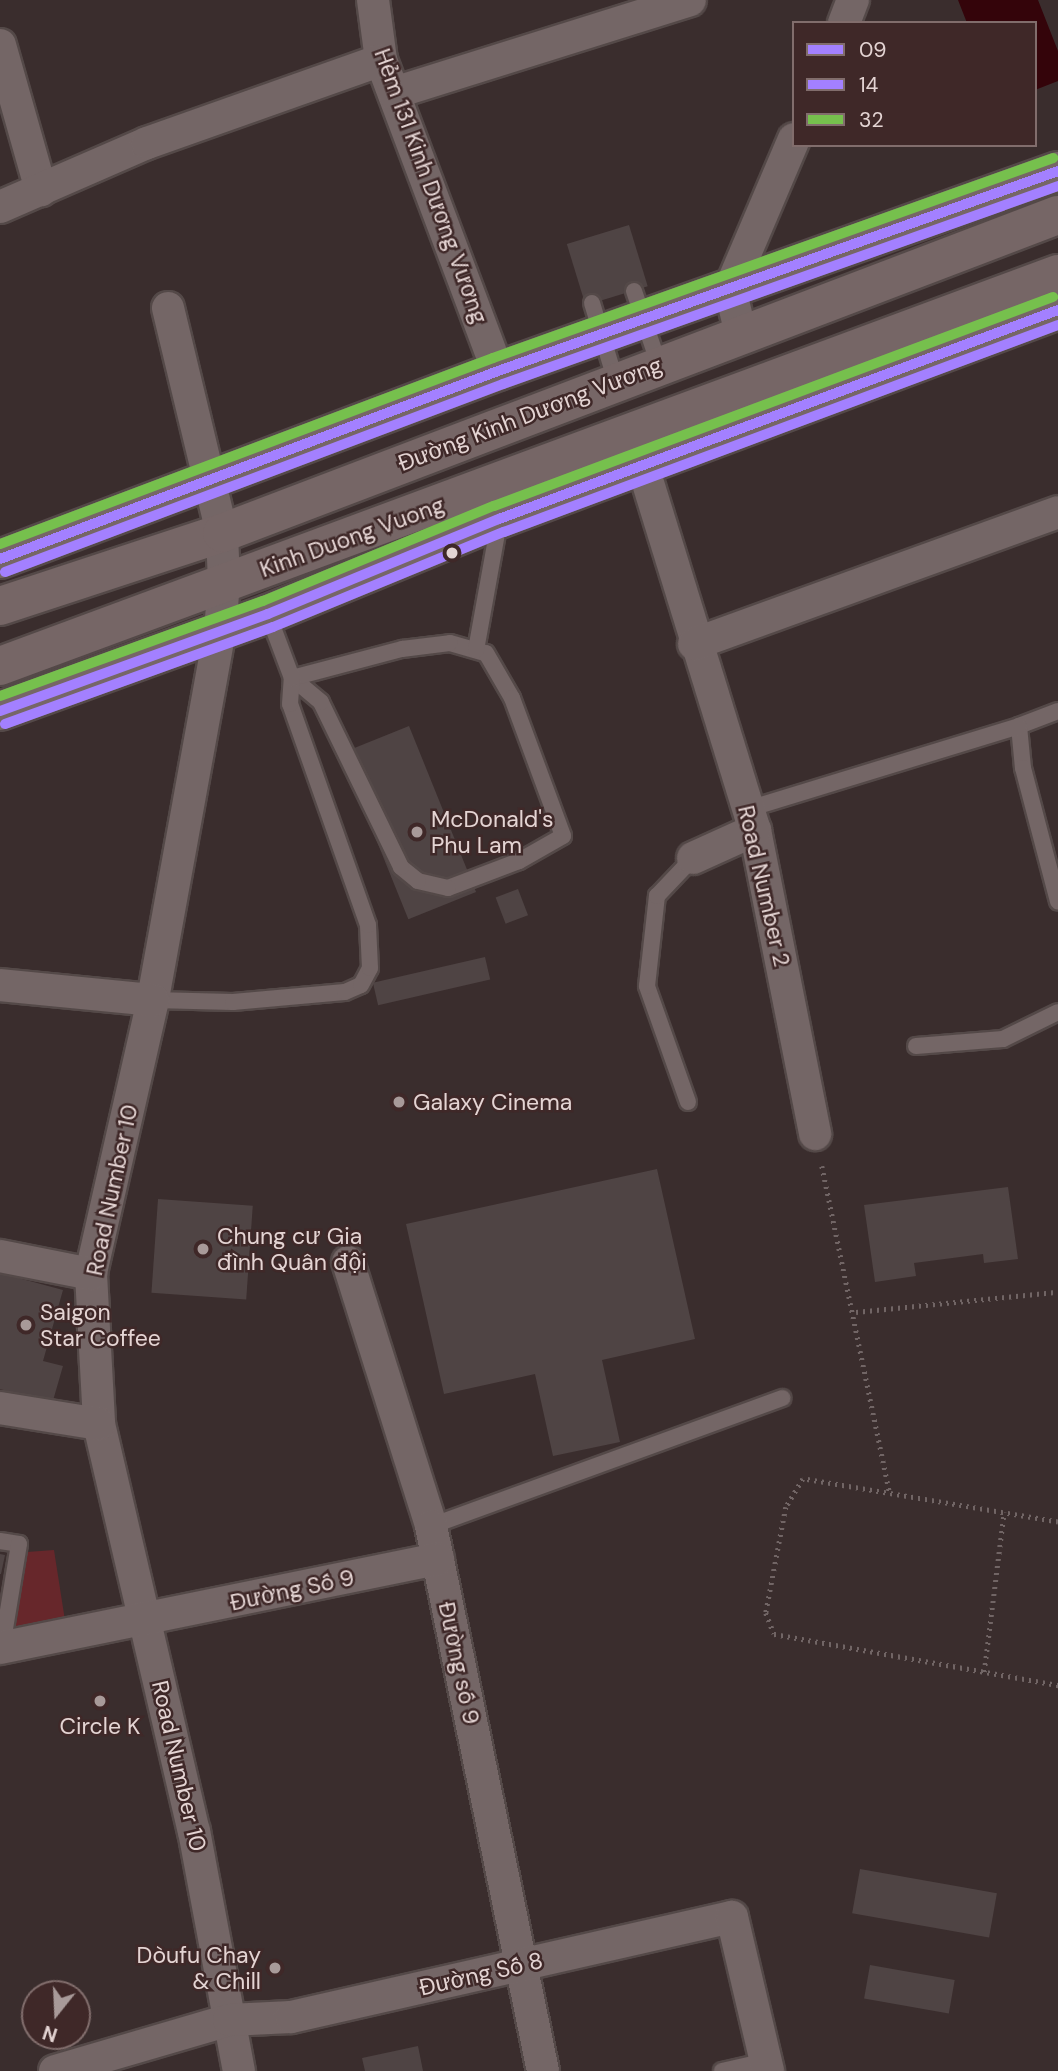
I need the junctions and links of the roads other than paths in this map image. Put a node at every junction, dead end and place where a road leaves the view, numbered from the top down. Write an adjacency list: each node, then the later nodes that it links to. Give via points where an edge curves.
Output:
1 (373, 0): 6 (street, Hẻm 131 Kinh Dương Vương)
2 (690, 0): 7 (street)
3 (853, 0): 4 (street)
4 (845, 21)
5 (0, 45): 10 (street)
6 (381, 60): 7 (street, Hẻm 131 Kinh Dương Vương); 10 (street, via 147,143)
7 (394, 93): 21 (street, Hẻm 131 Kinh Dương Vương)
8 (792, 144): 14 (street)
9 (1058, 171): 14 (main road, Đường Kinh Dương Vương)
10 (41, 190): 11 (street)
11 (0, 207)
12 (1058, 215): 19 (main road, Đường Kinh Dương Vương)
13 (1058, 274): 23 (main road, Kinh Duong Vuong)
14 (730, 289): 15 (main road, Đường Kinh Dương Vương); 19 (street)
15 (638, 305): 18 (main road, Đường Kinh Dương Vương); 20 (lane)
16 (168, 308): 24 (street, Road Number 10)
17 (1058, 310): 23 (main road)
18 (597, 319): 21 (main road, Đường Kinh Dương Vương); 22 (lane)
19 (741, 334): 20 (main road, Đường Kinh Dương Vương)
20 (659, 365): 22 (main road, Đường Kinh Dương Vương)
21 (498, 371): 24 (main road, Đường Kinh Dương Vương)
22 (616, 382): 27 (main road, Đường Kinh Dương Vương)
23 (637, 449): 26 (main road); 29 (main road, Kinh Duong Vuong); 33 (street, Road Number 2)
24 (210, 481): 27 (street, Road Number 10); 28 (main road, Đường Kinh Dương Vương)
25 (1058, 512): 33 (street)
26 (499, 519): 31 (main road); 34 (lane)
27 (222, 533): 29 (street, Road Number 10); 30 (main road, Đường Kinh Dương Vương)
28 (0, 559)
29 (224, 583): 32 (street, Road Number 10); 35 (main road, Kinh Duong Vuong)
30 (0, 606)
31 (268, 614): 32 (main road); 36 (lane)
32 (220, 630): 37 (main road); 44 (street, Road Number 10)
33 (694, 644): 40 (street, Road Number 2)
34 (476, 650): 36 (lane, via 450,643 402,649); 36 (lane, via 486,653 512,698 563,836 519,861 448,888 418,881 401,867 321,702)
35 (0, 666)
36 (292, 678): 44 (lane, via 290,704 368,925 370,968 362,985 345,992 233,1002)
37 (0, 711)
38 (1058, 711): 39 (lane)
39 (1019, 726): 40 (lane); 42 (lane, via 1023,768)
40 (751, 819): 41 (street); 48 (street, Road Number 2)
41 (693, 858): 47 (lane, via 657,896 647,986)
42 (1058, 901)
43 (0, 985): 44 (street)
44 (153, 1000): 51 (street, Road Number 10)
45 (1058, 1012): 46 (lane, via 1003,1039)
46 (916, 1046)
47 (688, 1102)
48 (815, 1134)
49 (0, 1256): 51 (street)
50 (348, 1262): 55 (street, Đường số 9)
51 (91, 1274): 54 (street, Road Number 10)
52 (782, 1398): 55 (lane)
53 (0, 1408): 54 (street)
54 (99, 1424): 58 (street, Road Number 10)
55 (431, 1526): 57 (street, Đường số 9)
56 (0, 1541): 59 (lane, via 19,1544)
57 (438, 1559): 58 (street, Đường Số 9); 60 (street, Đường số 9)
58 (146, 1621): 59 (street, Đường Số 9); 61 (street, Road Number 10, via 194,1831)
59 (1, 1647)
60 (522, 1965): 61 (street, Đường Số 8, via 291,2017); 62 (street, Đường Số 8, via 732,1917); 65 (street, Đường số 9)
61 (229, 2020): 63 (street, Đường Số 8); 64 (street, Road Number 10)
62 (767, 2066): 66 (lane)
63 (55, 2071)
64 (239, 2071)
65 (543, 2071)
66 (722, 2071)

